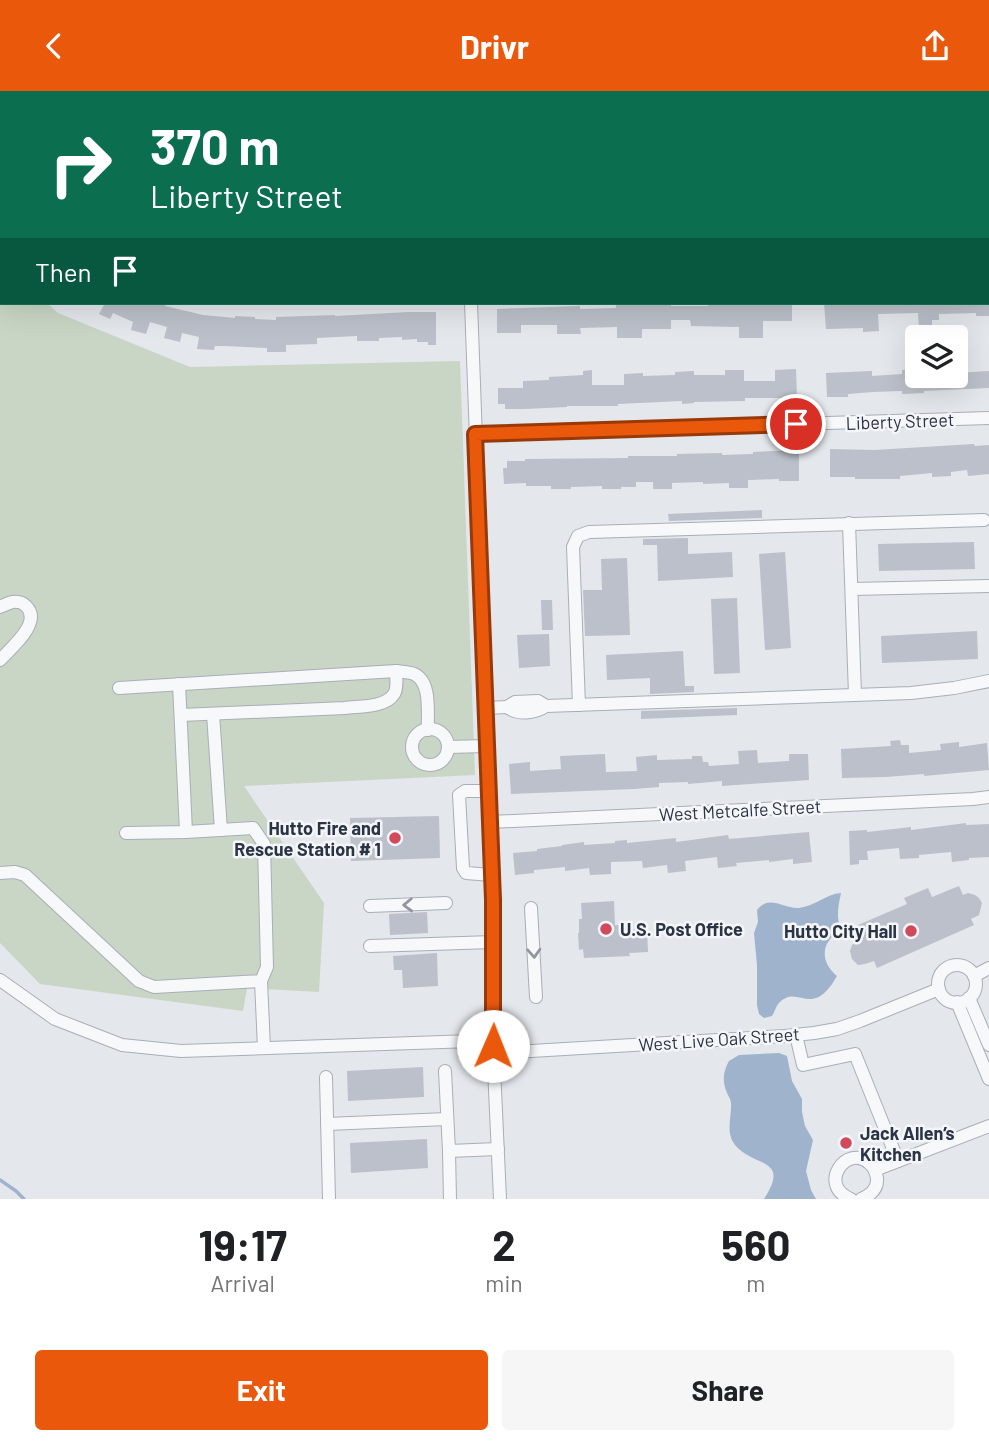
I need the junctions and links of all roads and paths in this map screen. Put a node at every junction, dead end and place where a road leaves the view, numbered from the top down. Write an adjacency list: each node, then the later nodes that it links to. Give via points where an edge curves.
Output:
1 (471, 305): 3 (street)
2 (989, 418): 3 (street, Liberty Street)
3 (475, 434): 16 (street)
4 (984, 520): 5 (street)
5 (849, 523): 7 (street); 15 (street, via 578,536 573,547)
6 (989, 586): 7 (street)
7 (852, 589): 14 (street)
8 (0, 607): 9 (street, via 21,602 31,616 29,626)
9 (0, 660)
10 (397, 671): 12 (street); 17 (street, via 394,694 378,703); 19 (street, via 423,680)
11 (989, 681): 14 (street, via 911,693)
12 (179, 684): 13 (street); 18 (street)
13 (119, 688)
14 (849, 695): 15 (street)
15 (579, 705): 16 (street, via 546,706 538,701)
16 (485, 708): 20 (street)
17 (213, 714): 18 (street); 25 (street)
18 (181, 715): 26 (street)
19 (428, 730): 21 (street, via 444,736); 21 (street, via 418,734 412,744 418,760 428,765 439,762)
20 (487, 745): 21 (street); 22 (street)
21 (448, 747)
22 (489, 791): 24 (street); 29 (street, via 459,795 463,868 466,873)
23 (989, 797): 24 (street, West Metcalfe Street)
24 (490, 822): 29 (street)
25 (221, 830): 26 (street); 38 (street, via 253,828 264,844 267,967)
26 (186, 832): 27 (street)
27 (126, 833)
28 (0, 873): 38 (street, via 25,875 138,981 154,987)
29 (492, 875): 33 (street)
30 (446, 903): 31 (street, one-way to 31)
31 (370, 906)
32 (531, 908): 40 (street, one-way to 40)
33 (494, 942): 34 (street); 44 (street)
34 (370, 946)
35 (989, 968): 36 (street)
36 (974, 976): 39 (street, via 965,967 947,967 939,977); 41 (street, via 975,988)
37 (0, 980): 45 (street, West Live Oak Street, via 55,1019 122,1045 181,1051)
38 (261, 981): 45 (street)
39 (939, 989): 41 (street, via 946,999); 42 (street, West Live Oak Street, via 837,1029)
40 (536, 997)
41 (963, 1000): 43 (street); 48 (street)
42 (796, 1035): 44 (street, West Live Oak Street, via 514,1052); 54 (street, via 803,1065 855,1053)
43 (989, 1045)
44 (493, 1046): 45 (street, West Live Oak Street, via 472,1041); 52 (street)
45 (264, 1048)
46 (445, 1071): 49 (street)
47 (326, 1077): 50 (street)
48 (989, 1079)
49 (447, 1119): 50 (street); 53 (street)
50 (327, 1124): 56 (street)
51 (989, 1126): 54 (street)
52 (498, 1149): 53 (street); 58 (street)
53 (449, 1151): 57 (street)
54 (898, 1161): 55 (street)
55 (875, 1170): 59 (street, via 858,1158 839,1167 837,1187); 60 (street, via 875,1189)
56 (329, 1199)
57 (450, 1199)
58 (500, 1199)
59 (851, 1199)
60 (861, 1199)

